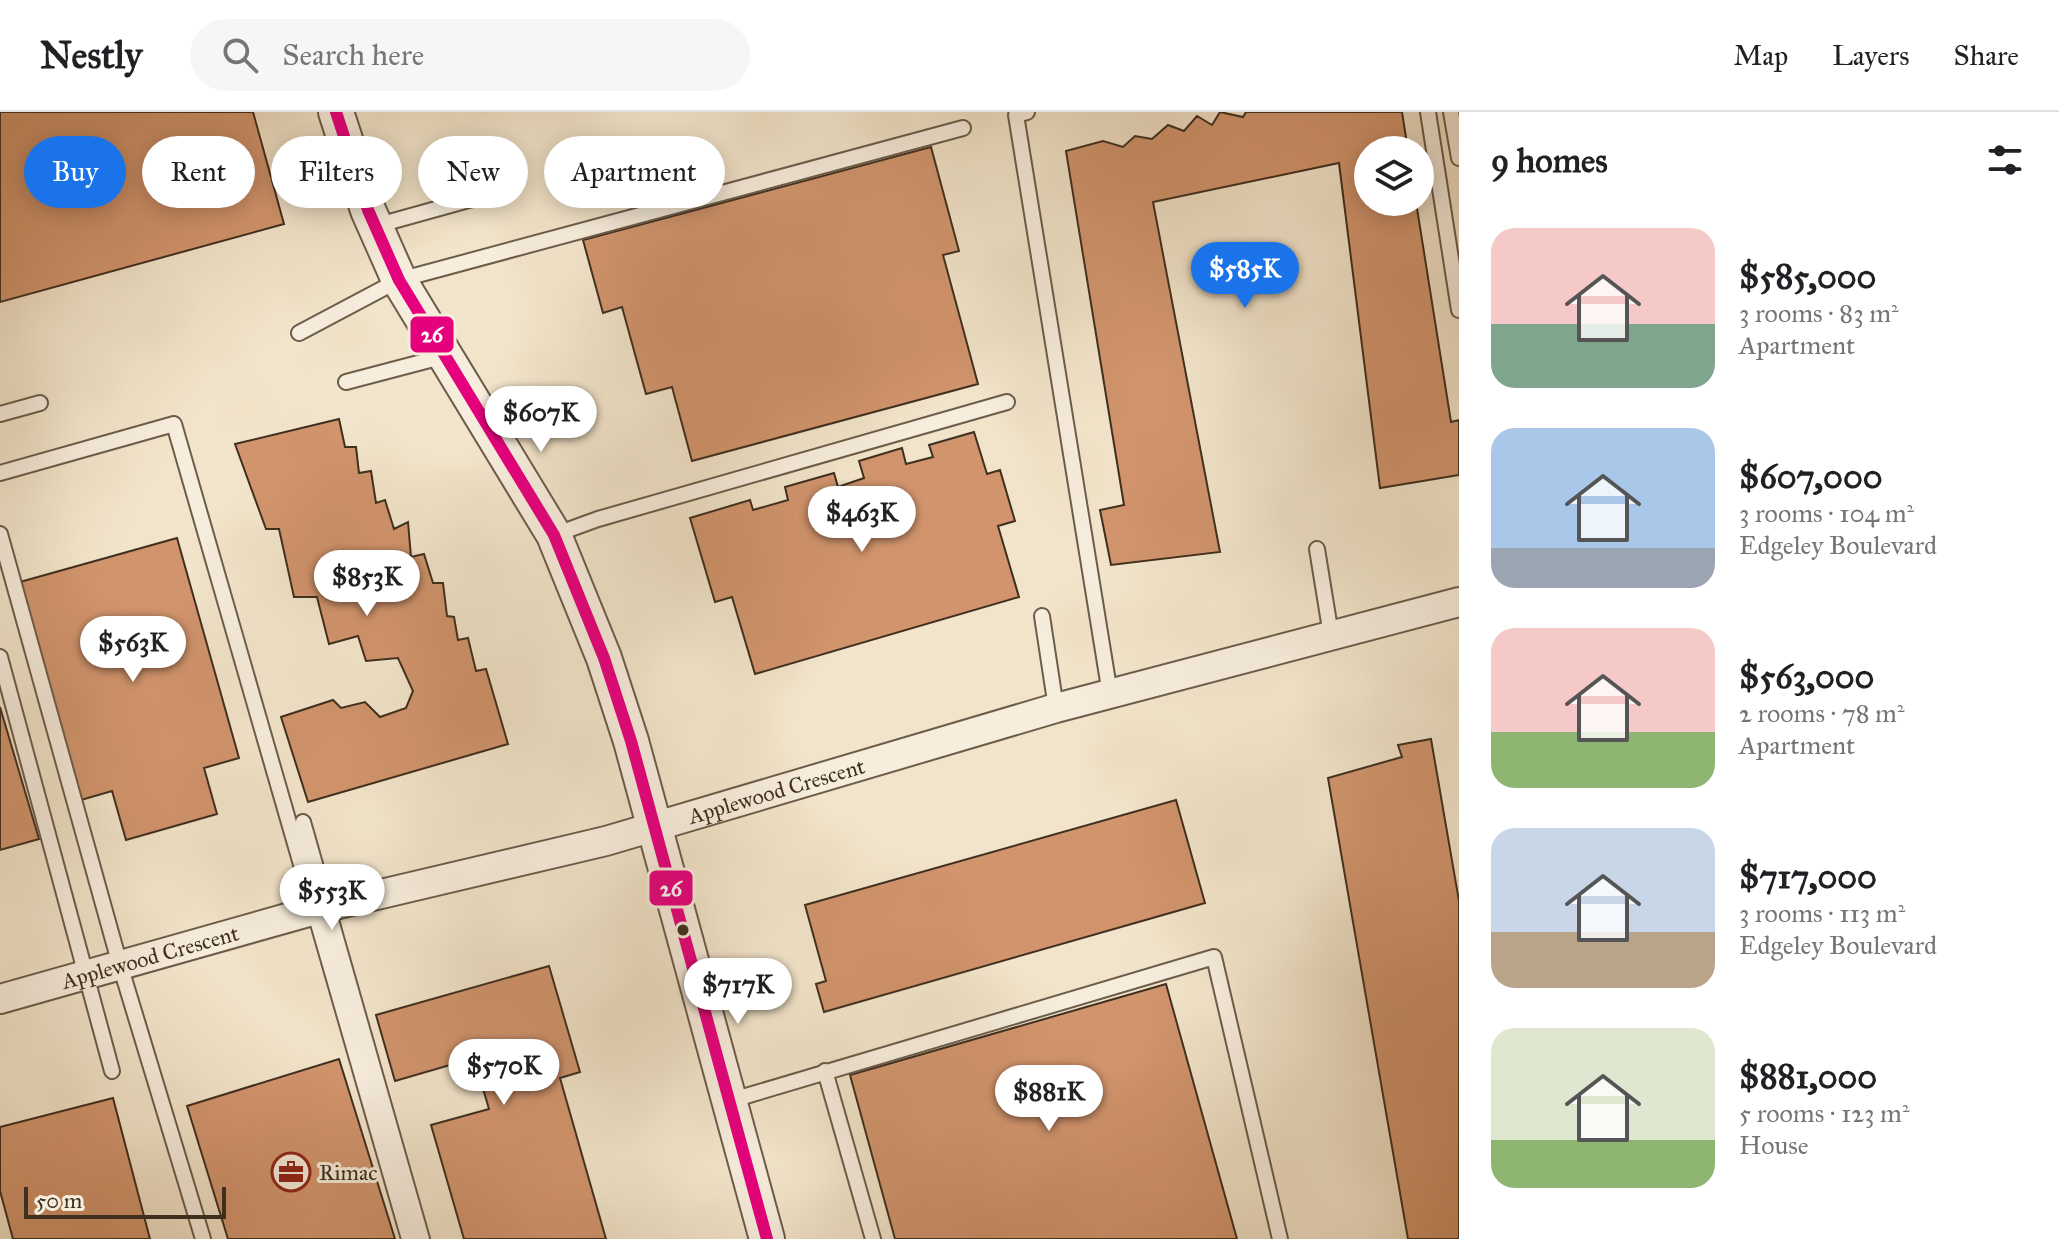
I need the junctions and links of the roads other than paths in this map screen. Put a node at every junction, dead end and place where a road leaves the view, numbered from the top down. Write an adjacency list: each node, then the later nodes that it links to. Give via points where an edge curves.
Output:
1 (336, 112): 8 (street)
2 (1027, 112): 25 (lane, via 1016,115)
3 (1428, 112): 10 (lane)
4 (1451, 112): 6 (lane)
5 (963, 128): 9 (lane)
6 (1459, 158)
7 (440, 208): 8 (lane)
8 (375, 226): 9 (street)
9 (399, 280): 11 (lane); 12 (street)
10 (1459, 310)
11 (299, 333)
12 (446, 356): 13 (lane); 19 (street)
13 (346, 382)
14 (1007, 402): 19 (lane)
15 (40, 403): 16 (lane)
16 (0, 414)
17 (0, 473): 29 (lane, via 174,424)
18 (0, 534): 30 (lane)
19 (554, 535): 28 (street, via 604,658)
20 (1317, 549): 23 (lane)
21 (1459, 602): 23 (street, Applewood Crescent)
22 (1042, 616): 26 (lane)
23 (1331, 635): 25 (street, Applewood Crescent)
24 (0, 657): 31 (lane)
25 (1110, 694): 26 (street, Applewood Crescent)
26 (1056, 708): 28 (street, Applewood Crescent)
27 (303, 822): 29 (lane)
28 (653, 828): 29 (street, Applewood Crescent); 35 (street)
29 (320, 909): 30 (street, Applewood Crescent); 37 (lane); 38 (lane)
30 (120, 965): 31 (street, Applewood Crescent); 36 (lane)
31 (86, 975): 32 (street, Applewood Crescent); 33 (lane)
32 (0, 999)
33 (112, 1071)
34 (825, 1071): 35 (lane); 40 (lane); 41 (lane, via 1214,957)
35 (729, 1101): 39 (street)
36 (203, 1239)
37 (409, 1239)
38 (422, 1239)
39 (767, 1239)
40 (873, 1239)
41 (1280, 1239)

